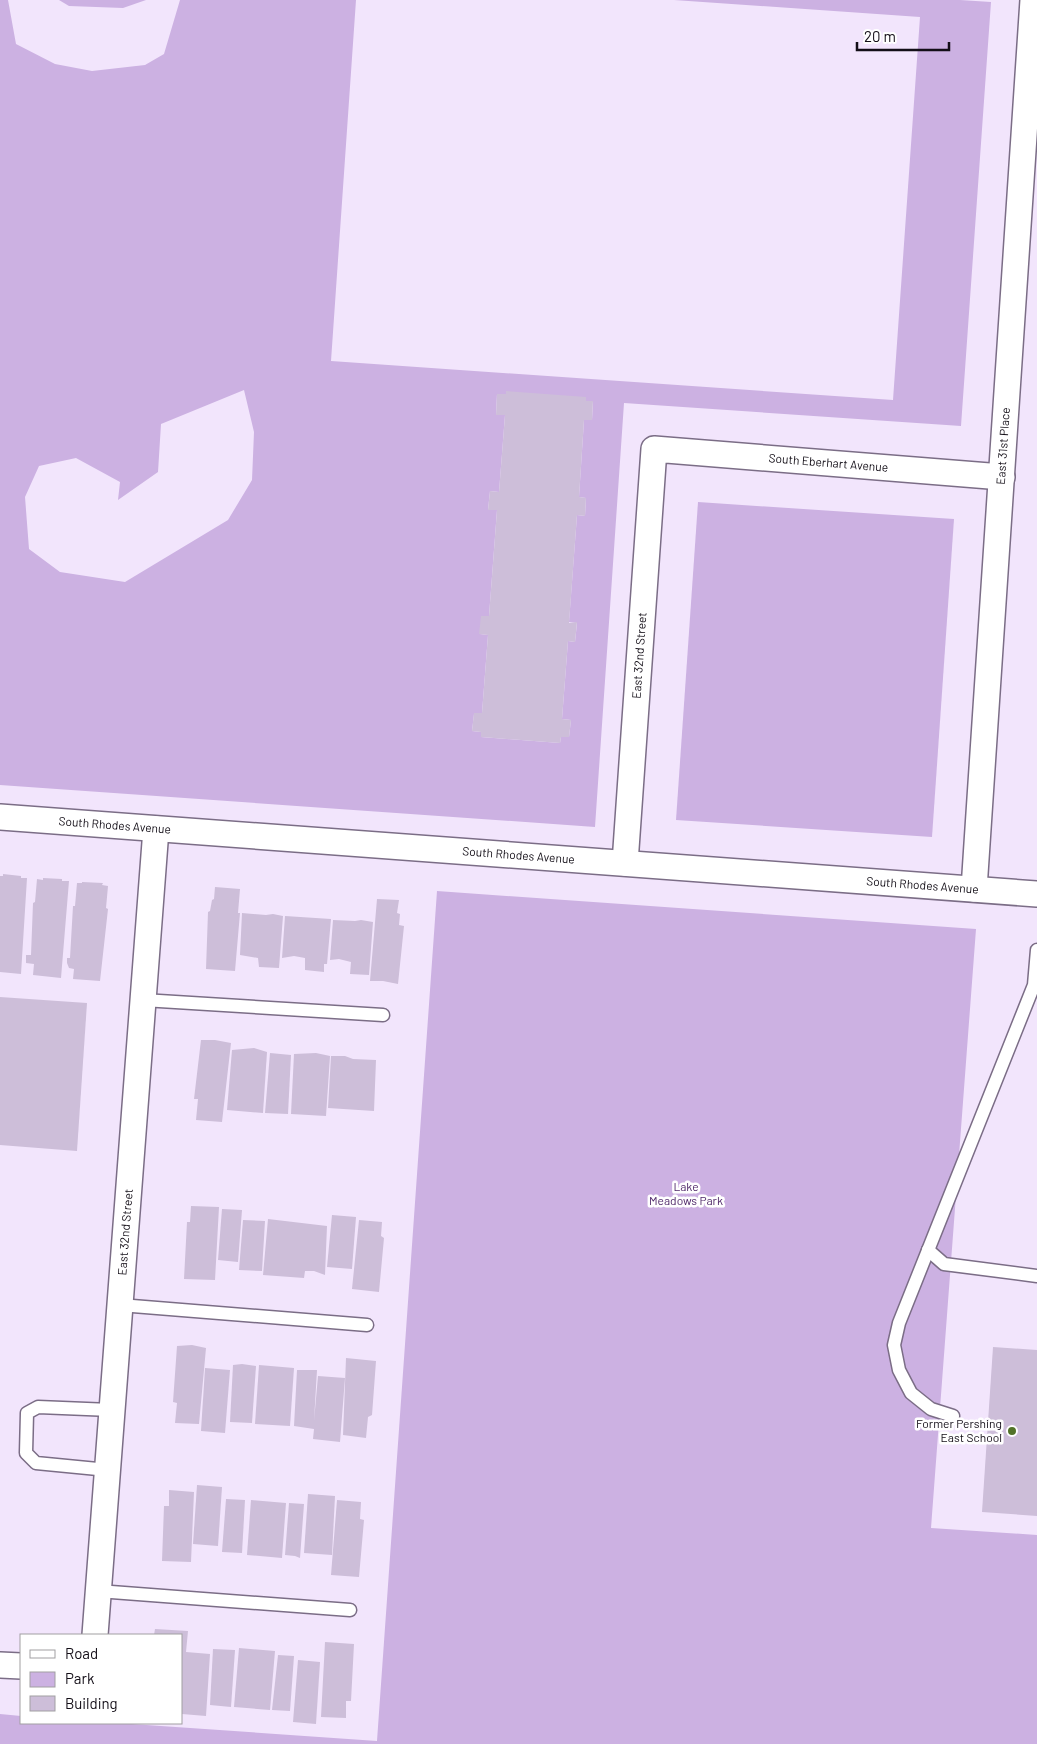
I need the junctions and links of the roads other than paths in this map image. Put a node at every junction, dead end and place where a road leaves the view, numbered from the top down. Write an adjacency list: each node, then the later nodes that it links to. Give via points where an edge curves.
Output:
1 (1033, 1): 2 (street, East 31st Place)
2 (1032, 105): 4 (street, East 31st Place)
3 (654, 450): 4 (street, South Eberhart Avenue); 7 (street, East 32nd Street)
4 (1002, 477): 8 (street, East 31st Place)
5 (0, 817): 6 (street, South Rhodes Avenue)
6 (156, 829): 7 (street, South Rhodes Avenue); 11 (street, East 32nd Street)
7 (625, 864): 8 (street, South Rhodes Avenue)
8 (974, 889): 9 (street, South Rhodes Avenue)
9 (1037, 894)
10 (1037, 950): 13 (lane, via 1034,985)
11 (143, 1000): 12 (lane); 15 (street, East 32nd Street)
12 (383, 1015)
13 (928, 1250): 14 (lane, via 944,1264); 18 (lane, via 899,1323 894,1345 899,1370 911,1393 931,1409)
14 (1037, 1276)
15 (120, 1305): 16 (lane); 17 (street, East 32nd Street)
16 (367, 1326)
17 (111, 1410): 19 (street, East 32nd Street); 19 (lane, via 38,1407 27,1413 26,1453 36,1464)
18 (953, 1416)
19 (108, 1470): 20 (street, East 32nd Street)
20 (98, 1591): 21 (lane); 22 (street, East 32nd Street)
21 (350, 1610)
22 (95, 1634)
23 (0, 1665): 24 (street)
24 (20, 1666)

